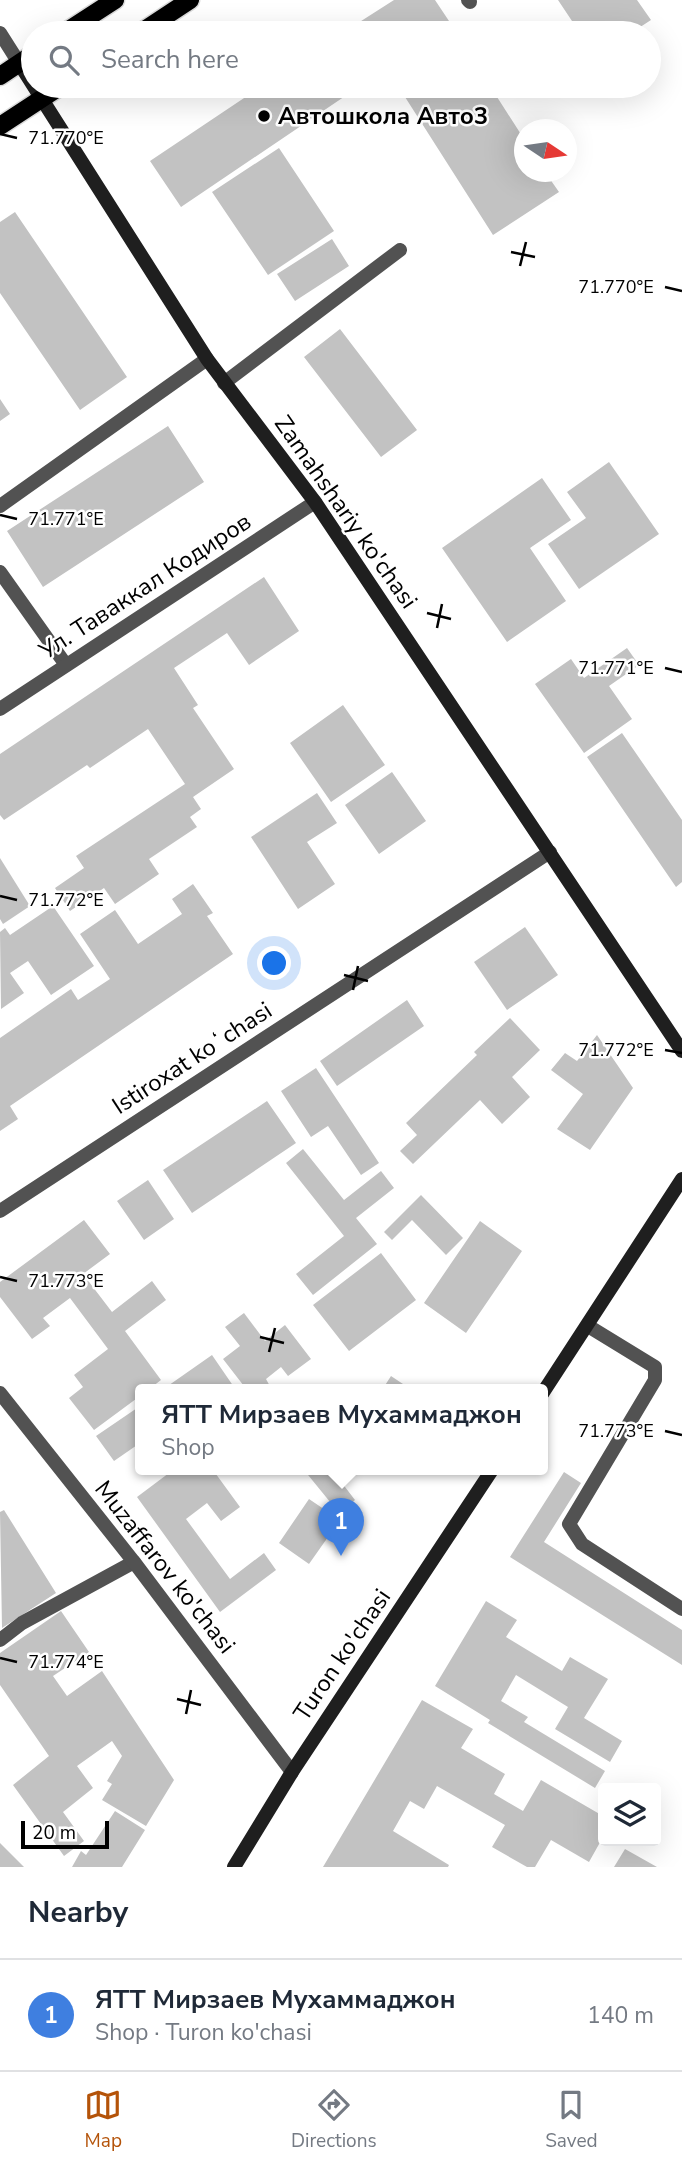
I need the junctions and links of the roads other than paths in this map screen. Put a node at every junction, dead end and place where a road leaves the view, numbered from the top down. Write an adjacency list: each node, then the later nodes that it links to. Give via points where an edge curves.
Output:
1 (115, 0): 3 (main road)
2 (190, 0): 4 (main road)
3 (83, 21)
4 (158, 21)
5 (0, 33): 6 (street, Zamahshariy ko'chasi)
6 (21, 53)
7 (21, 61): 8 (main road)
8 (0, 76)
9 (41, 99): 10 (main road); 12 (street, Zamahshariy ko'chasi)
10 (0, 126)
11 (400, 250): 13 (street)
12 (206, 359): 13 (street, Zamahshariy ko'chasi); 15 (street)
13 (224, 383): 14 (street, Zamahshariy ko'chasi)
14 (316, 502): 17 (street, Ул. Таваккал Кодиров); 19 (street, Zamahshariy ko'chasi)
15 (0, 506)
16 (0, 572): 17 (street)
17 (66, 665): 18 (street, Ул. Таваккал Кодиров)
18 (0, 709)
19 (550, 852): 20 (street, Zamahshariy ko'chasi); 22 (street, Istiroxat koʻchasi)
20 (682, 1051)
21 (682, 1179): 23 (street)
22 (0, 1211)
23 (588, 1326): 24 (street); 28 (street, via 655,1367 655,1380 569,1524 582,1544)
24 (548, 1385)
25 (0, 1392): 27 (street, Muzaffarov ko'chasi)
26 (489, 1475): 30 (street, Turon ko'chasi)
27 (134, 1562): 29 (street, via 22,1623); 30 (street, Muzaffarov ko'chasi)
28 (682, 1609)
29 (0, 1640)
30 (292, 1772): 31 (street, Turon ko'chasi)
31 (234, 1867)

